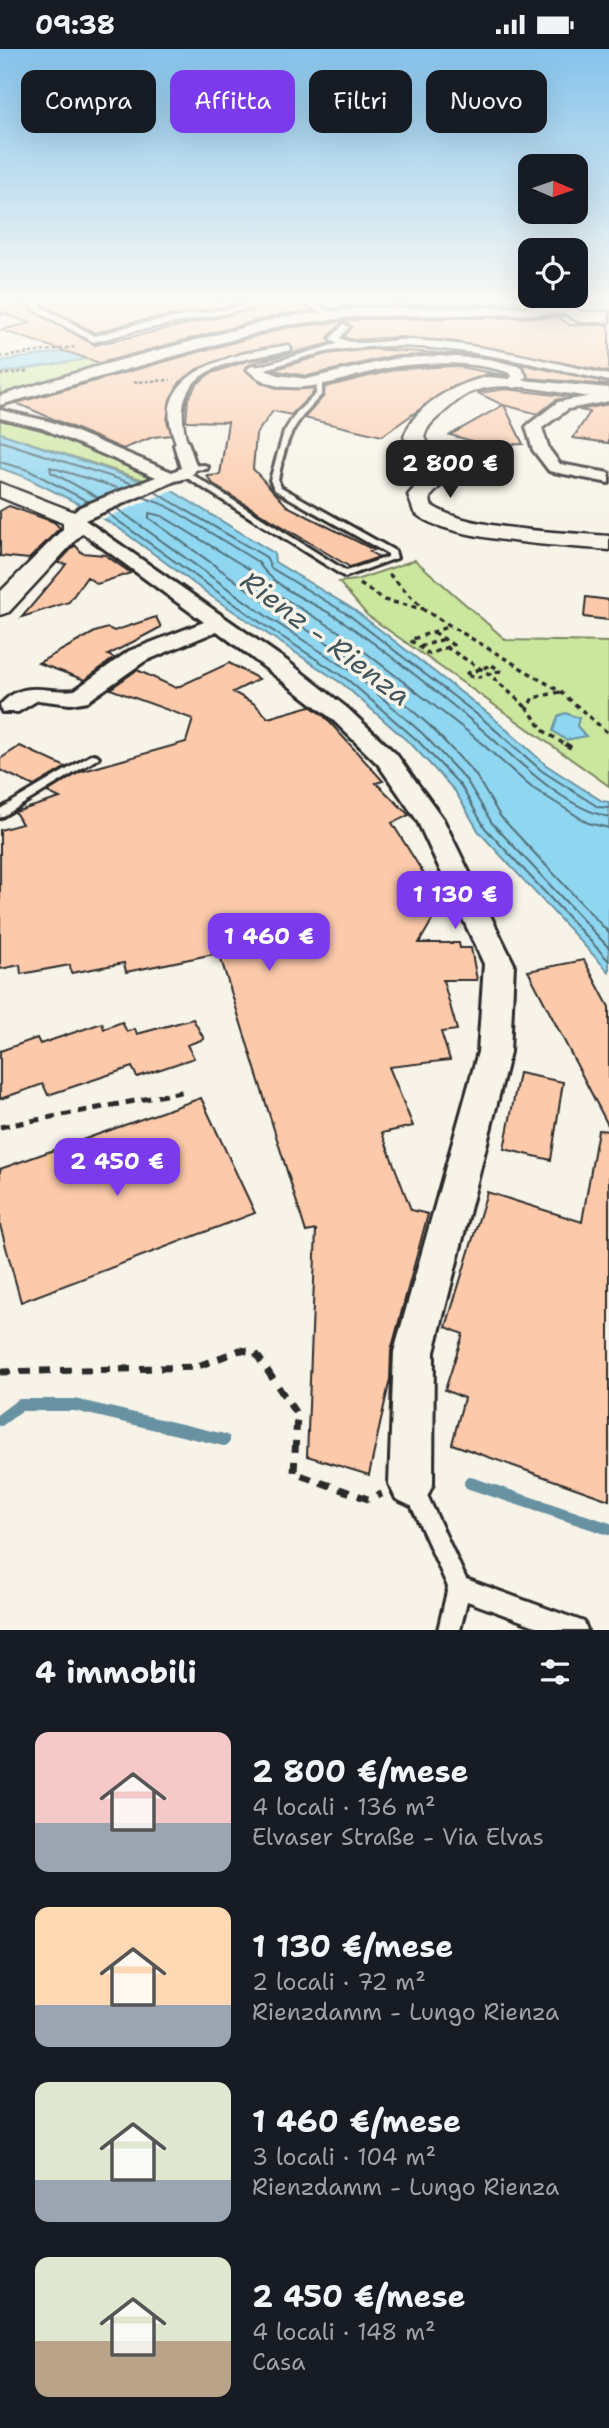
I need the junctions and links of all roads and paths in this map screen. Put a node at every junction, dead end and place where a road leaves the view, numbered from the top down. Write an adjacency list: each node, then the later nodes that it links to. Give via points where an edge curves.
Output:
1 (87, 376): 9 (street)
2 (201, 376): 11 (street, via 177,402 175,419)
3 (268, 376): 6 (street, via 281,382)
4 (348, 376): 6 (street)
5 (517, 376): 7 (street)
6 (319, 384): 18 (lane, via 319,394 294,417 282,440 274,480 278,488 392,553 393,558)
7 (513, 384): 8 (street); 17 (street, via 465,388 421,422 414,437 439,471 419,495 421,506 456,524)
8 (609, 395): 14 (street, via 563,405 534,428 541,450 555,468)
9 (0, 401)
10 (0, 414): 12 (street, via 47,425)
11 (182, 446): 13 (street)
12 (139, 462): 13 (street)
13 (179, 476): 16 (street); 19 (lane)
14 (608, 478)
15 (0, 489): 16 (street)
16 (85, 515): 20 (street); 22 (street)
17 (609, 544)
18 (379, 564): 19 (lane); 21 (path)
19 (345, 574): 21 (path, via 384,600)
20 (0, 607)
21 (424, 610): 23 (path)
22 (218, 624): 33 (street, via 141,654 89,693 76,697 33,693); 42 (street, via 339,713 387,759 430,819 499,964 494,1052 414,1352)
23 (451, 625): 24 (path); 32 (path)
24 (434, 632): 25 (path); 26 (path)
25 (422, 636): 27 (path); 28 (path, via 410,640)
26 (444, 639): 27 (path); 29 (path, via 453,645)
27 (432, 643): 28 (path); 29 (path)
28 (419, 647): 29 (path, via 429,653)
29 (443, 648): 30 (path)
30 (479, 669): 31 (path); 31 (path, via 492,666 500,671); 31 (path, via 465,674 475,678)
31 (489, 674): 34 (path)
32 (561, 692): 34 (path, via 533,698); 35 (path)
33 (10, 707)
34 (527, 708): 36 (path, via 544,731)
35 (609, 734)
36 (573, 748)
37 (93, 757): 38 (lane)
38 (0, 814)
39 (186, 1091): 40 (path)
40 (0, 1127)
41 (0, 1372): 43 (path, via 196,1367 240,1350 255,1352 297,1415 294,1473)
42 (411, 1484): 44 (lane)
43 (368, 1499)
44 (459, 1587): 45 (lane); 46 (lane)
45 (449, 1630)
46 (576, 1630)

